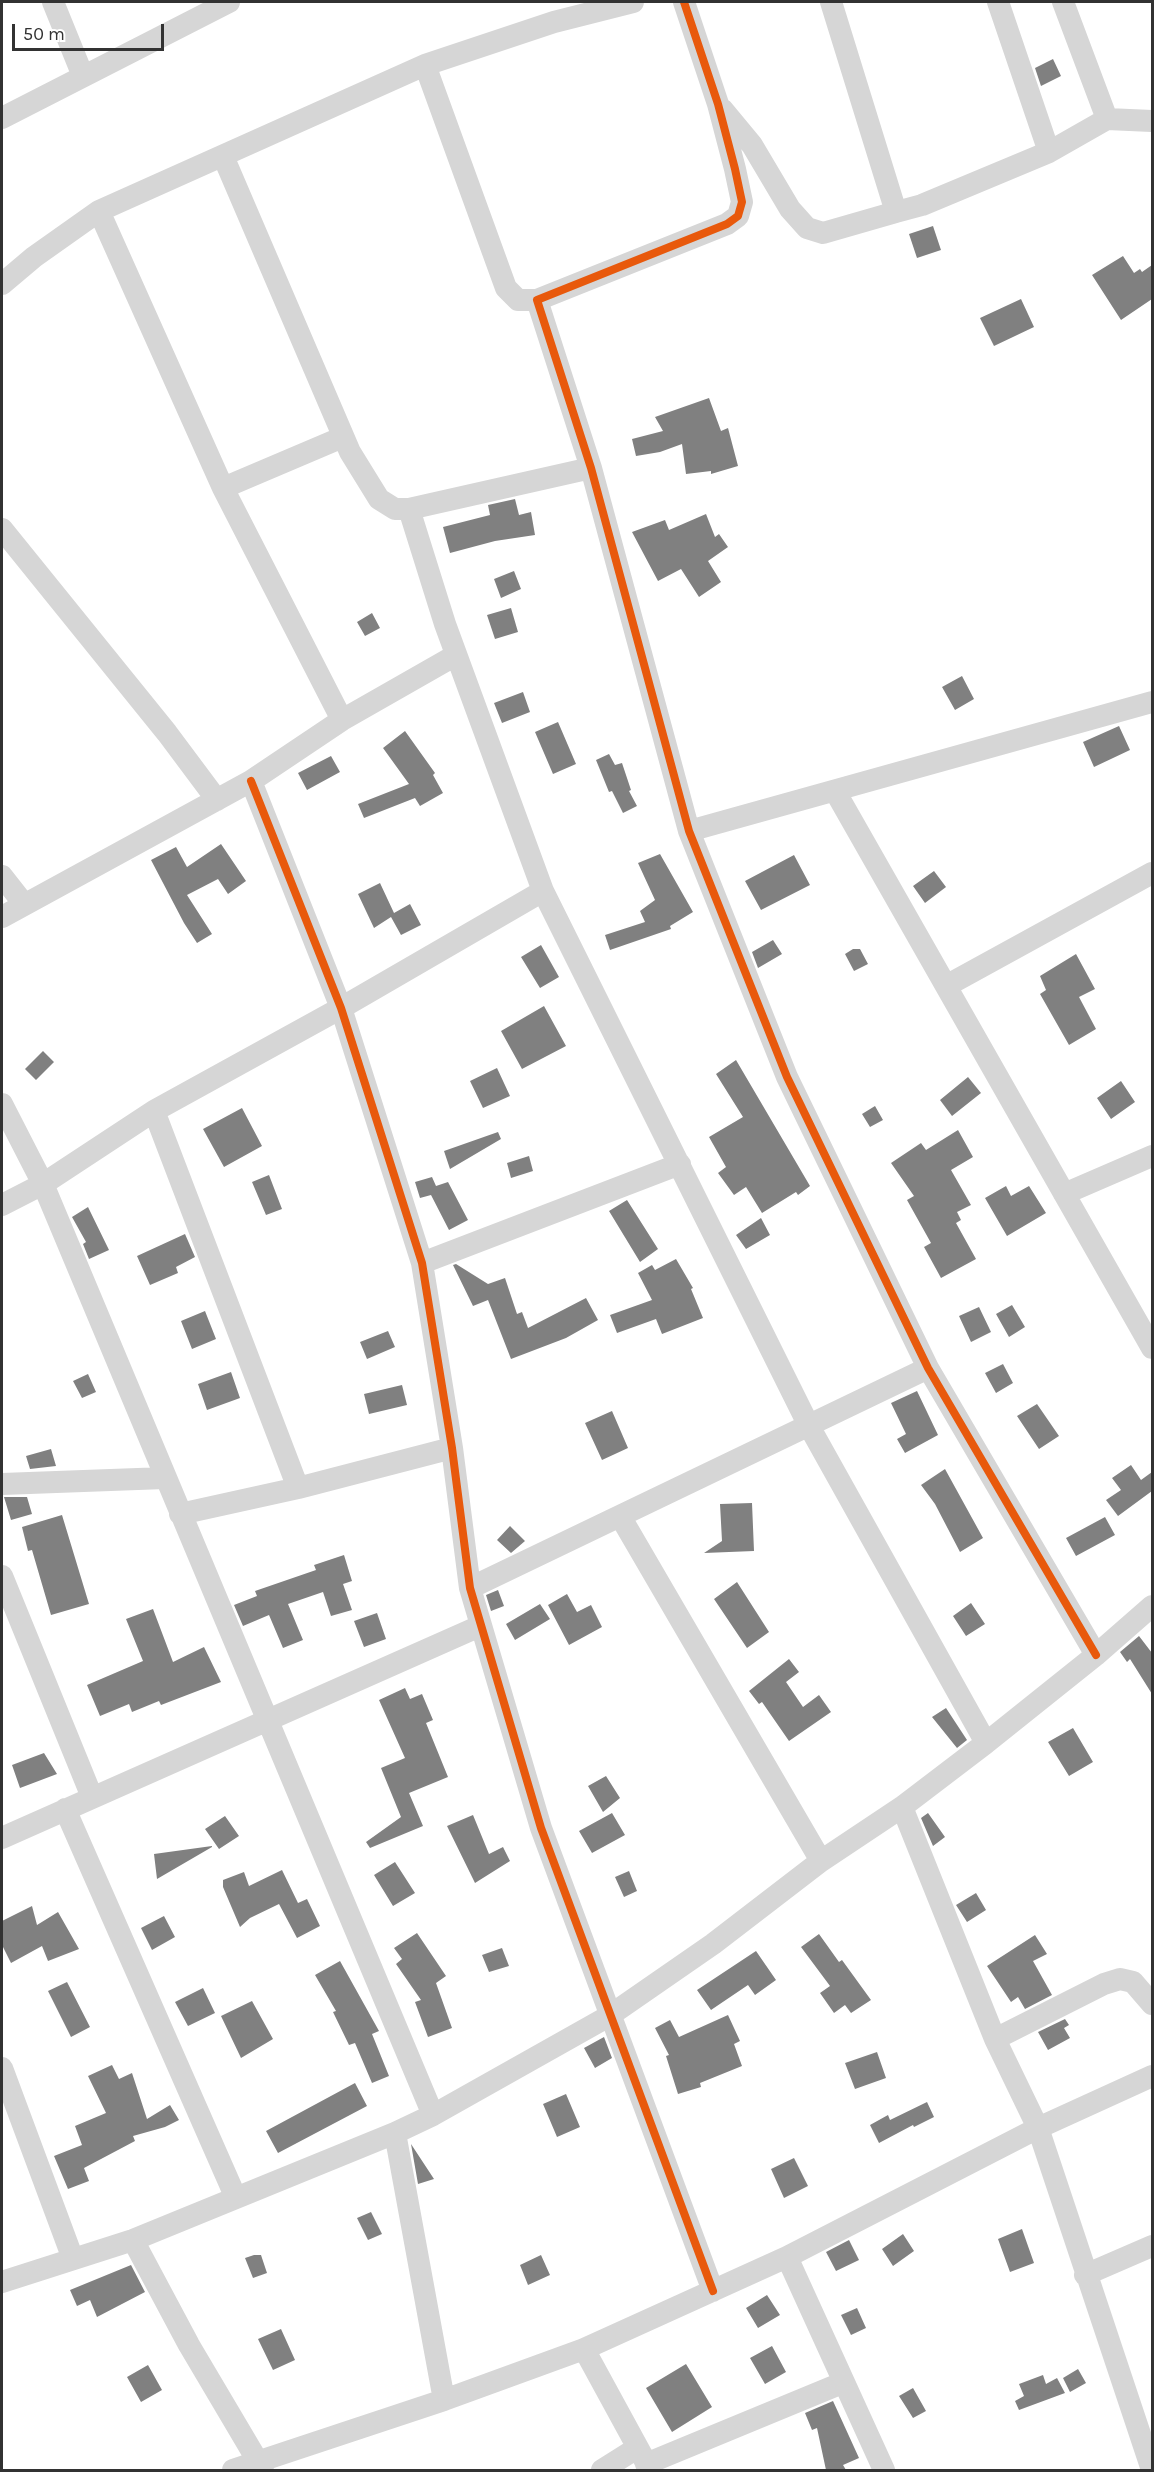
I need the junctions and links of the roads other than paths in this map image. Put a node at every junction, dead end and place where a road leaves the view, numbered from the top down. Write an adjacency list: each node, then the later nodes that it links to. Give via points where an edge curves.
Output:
1 (53, 2): 10 (street)
2 (230, 2): 10 (street)
3 (633, 2): 8 (street)
4 (684, 2): 11 (street)
5 (831, 2): 18 (street)
6 (998, 2): 15 (street)
7 (1063, 2): 13 (street)
8 (551, 12): 9 (street)
9 (424, 66): 16 (street); 20 (street, via 506,288 518,300)
10 (83, 76): 12 (street)
11 (718, 105): 18 (street, via 752,145 790,209 807,228 823,233); 20 (street, via 742,202 738,216 727,224)
12 (2, 118)
13 (1107, 119): 14 (street); 15 (street)
14 (1152, 121)
15 (1049, 152): 18 (street)
16 (223, 156): 17 (street); 21 (street)
17 (99, 211): 19 (street); 23 (street)
18 (896, 212)
19 (2, 284)
20 (537, 300): 22 (street)
21 (343, 437): 23 (street); 24 (street, via 379,499 395,509)
22 (591, 468): 24 (street); 32 (street)
23 (224, 488): 28 (street)
24 (409, 509): 26 (street)
25 (2, 529): 31 (street)
26 (456, 655): 28 (street); 35 (street)
27 (1151, 708): 30 (street)
28 (342, 720): 29 (street)
29 (251, 781): 31 (street); 39 (street)
30 (834, 791): 32 (street); 38 (street)
31 (217, 800): 36 (street)
32 (689, 831): 49 (street, via 786,1077)
33 (1152, 873): 38 (street)
34 (2, 876): 36 (street)
35 (543, 891): 39 (street); 43 (street)
36 (24, 904): 37 (street)
37 (2, 916)
38 (946, 986): 45 (street)
39 (341, 1008): 41 (street); 47 (street)
40 (2, 1104): 44 (street)
41 (154, 1111): 44 (street); 54 (street)
42 (1152, 1156): 45 (street)
43 (680, 1164): 47 (street); 50 (street)
44 (43, 1184): 46 (street); 52 (street)
45 (1064, 1194): 48 (street)
46 (2, 1205)
47 (422, 1263): 51 (street)
48 (1152, 1348)
49 (928, 1368): 50 (street); 61 (street)
50 (809, 1426): 56 (street); 63 (street)
51 (452, 1448): 54 (street); 58 (street)
52 (165, 1478): 53 (street); 55 (street)
53 (2, 1484)
54 (298, 1488): 55 (street)
55 (180, 1514): 62 (street)
56 (620, 1516): 58 (street); 68 (street)
57 (2, 1576): 64 (street)
58 (470, 1588): 60 (street)
59 (1152, 1606): 61 (street)
60 (480, 1626): 62 (street); 70 (street, via 541,1828)
61 (1096, 1655): 63 (street)
62 (266, 1722): 64 (street); 74 (street)
63 (986, 1743): 65 (street)
64 (92, 1797): 66 (street)
65 (902, 1807): 68 (street); 71 (street)
66 (65, 1809): 67 (street); 77 (street)
67 (2, 1838)
68 (821, 1861): 70 (street, via 713,1944)
69 (1152, 2004): 71 (street, via 1133,1982 1119,1979)
70 (609, 2016): 74 (street); 84 (street)
71 (995, 2039): 75 (street)
72 (2, 2068): 81 (street)
73 (1152, 2076): 75 (street)
74 (433, 2115): 76 (street)
75 (1038, 2128): 80 (street); 82 (street)
76 (395, 2133): 77 (street); 87 (street)
77 (236, 2198): 78 (street)
78 (134, 2240): 81 (street); 89 (street, via 189,2345)
79 (1152, 2246): 82 (street)
80 (787, 2257): 84 (street); 86 (street)
81 (73, 2259): 83 (street)
82 (1085, 2275): 93 (street)
83 (2, 2282)
84 (713, 2291): 85 (street)
85 (584, 2349): 87 (street); 88 (street)
86 (842, 2383): 88 (street); 92 (street)
87 (444, 2400): 89 (street)
88 (644, 2461): 91 (street)
89 (260, 2466): 90 (street)
90 (233, 2470)
91 (602, 2470)
92 (884, 2470)
93 (1152, 2470)

